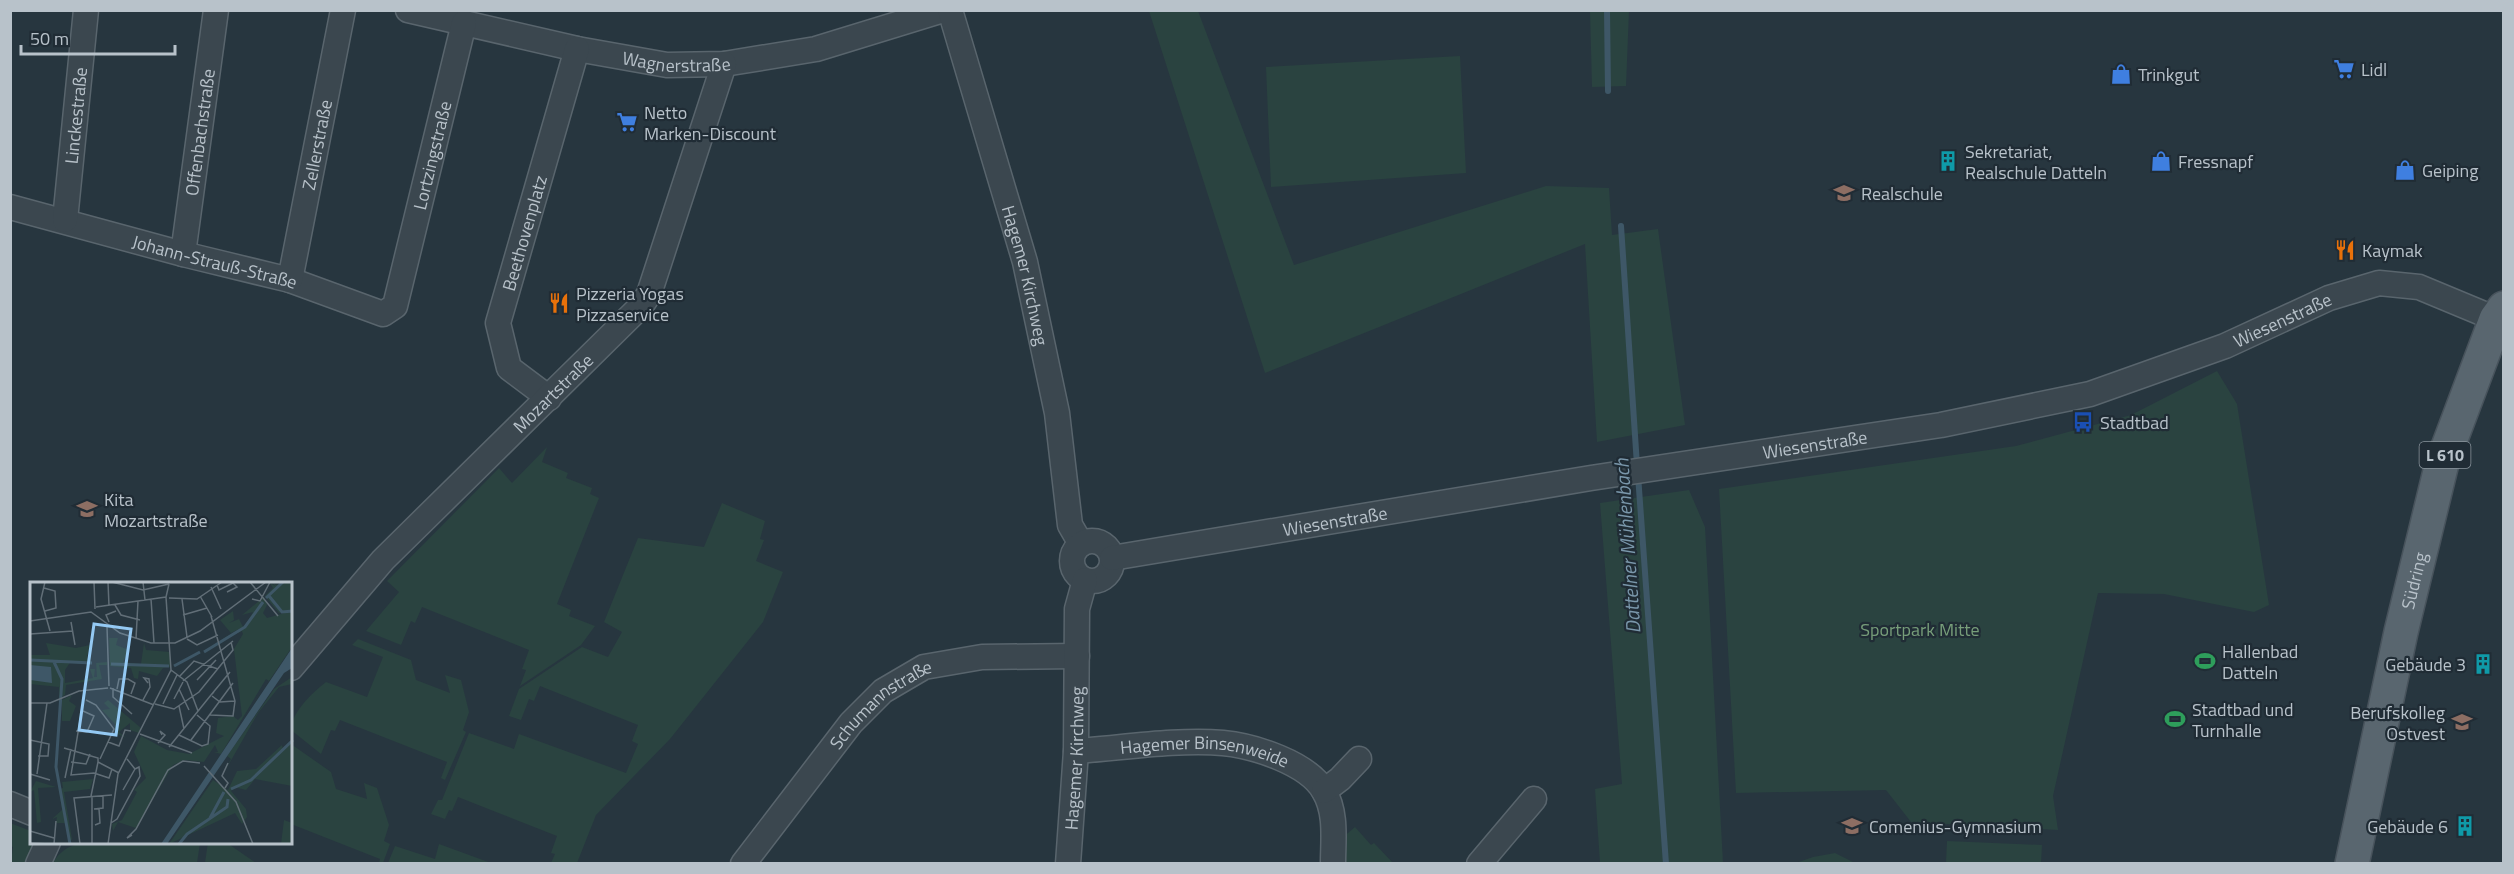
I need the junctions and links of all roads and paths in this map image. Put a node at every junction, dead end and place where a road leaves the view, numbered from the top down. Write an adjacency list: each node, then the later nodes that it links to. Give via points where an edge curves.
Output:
1 (87, 10): 11 (street, Linckestraße)
2 (216, 10): 12 (street, Offenbachstraße)
3 (343, 10): 13 (street, Zellerstraße)
4 (408, 10): 7 (street, Wagnerstraße)
5 (943, 10): 9 (street, Wagnerstraße, via 816,49)
6 (950, 10): 17 (street, Hagemer Kirchweg, via 1025,262 1057,413 1070,525)
7 (464, 23): 8 (street, Wagnerstraße); 14 (street, Lortzingstraße)
8 (577, 49): 9 (street, Wagnerstraße, via 667,65); 16 (street, Beethovenplatz, via 498,323 509,368)
9 (724, 64): 16 (street, Mozartstraße, via 649,294)
10 (10, 207): 11 (street, Johann-Strauß-Straße)
11 (65, 220): 12 (street, Johann-Strauß-Straße)
12 (183, 254): 13 (street, Johann-Strauß-Straße)
13 (290, 280): 14 (street, Johann-Strauß-Straße, via 383,314 395,306)
14 (400, 287)
15 (2500, 313): 18 (street, Wiesenstraße, via 2419,287 2379,283 2329,298 2225,346 2090,394 1941,425 1591,477); 34 (main road, Südring / L 610, via 2442,463 2403,623)
16 (549, 398): 21 (street, Mozartstraße, via 383,560)
17 (1081, 544): 18 (street, via 1100,543); 19 (street, via 1072,561 1074,571)
18 (1112, 558): 19 (street, via 1105,577)
19 (1085, 580): 20 (street, Hagemer Kirchweg, via 1077,609)
20 (1077, 656): 22 (street, Hagemer Kirchweg); 30 (street, Schumannstraße, via 982,657 924,667 883,691 851,723)
21 (292, 667)
22 (1076, 751): 24 (street, Hagemer Binsenweide, via 1223,743 1295,765); 31 (street, Hagemer Kirchweg)
23 (1359, 759): 24 (street)
24 (1324, 791): 32 (street, via 1333,821)
25 (1533, 799): 33 (street)
26 (10, 804): 27 (street)
27 (30, 812)
28 (48, 844): 29 (street)
29 (38, 864)
30 (743, 864)
31 (1068, 864)
32 (1333, 864)
33 (1479, 864)
34 (2352, 864)

